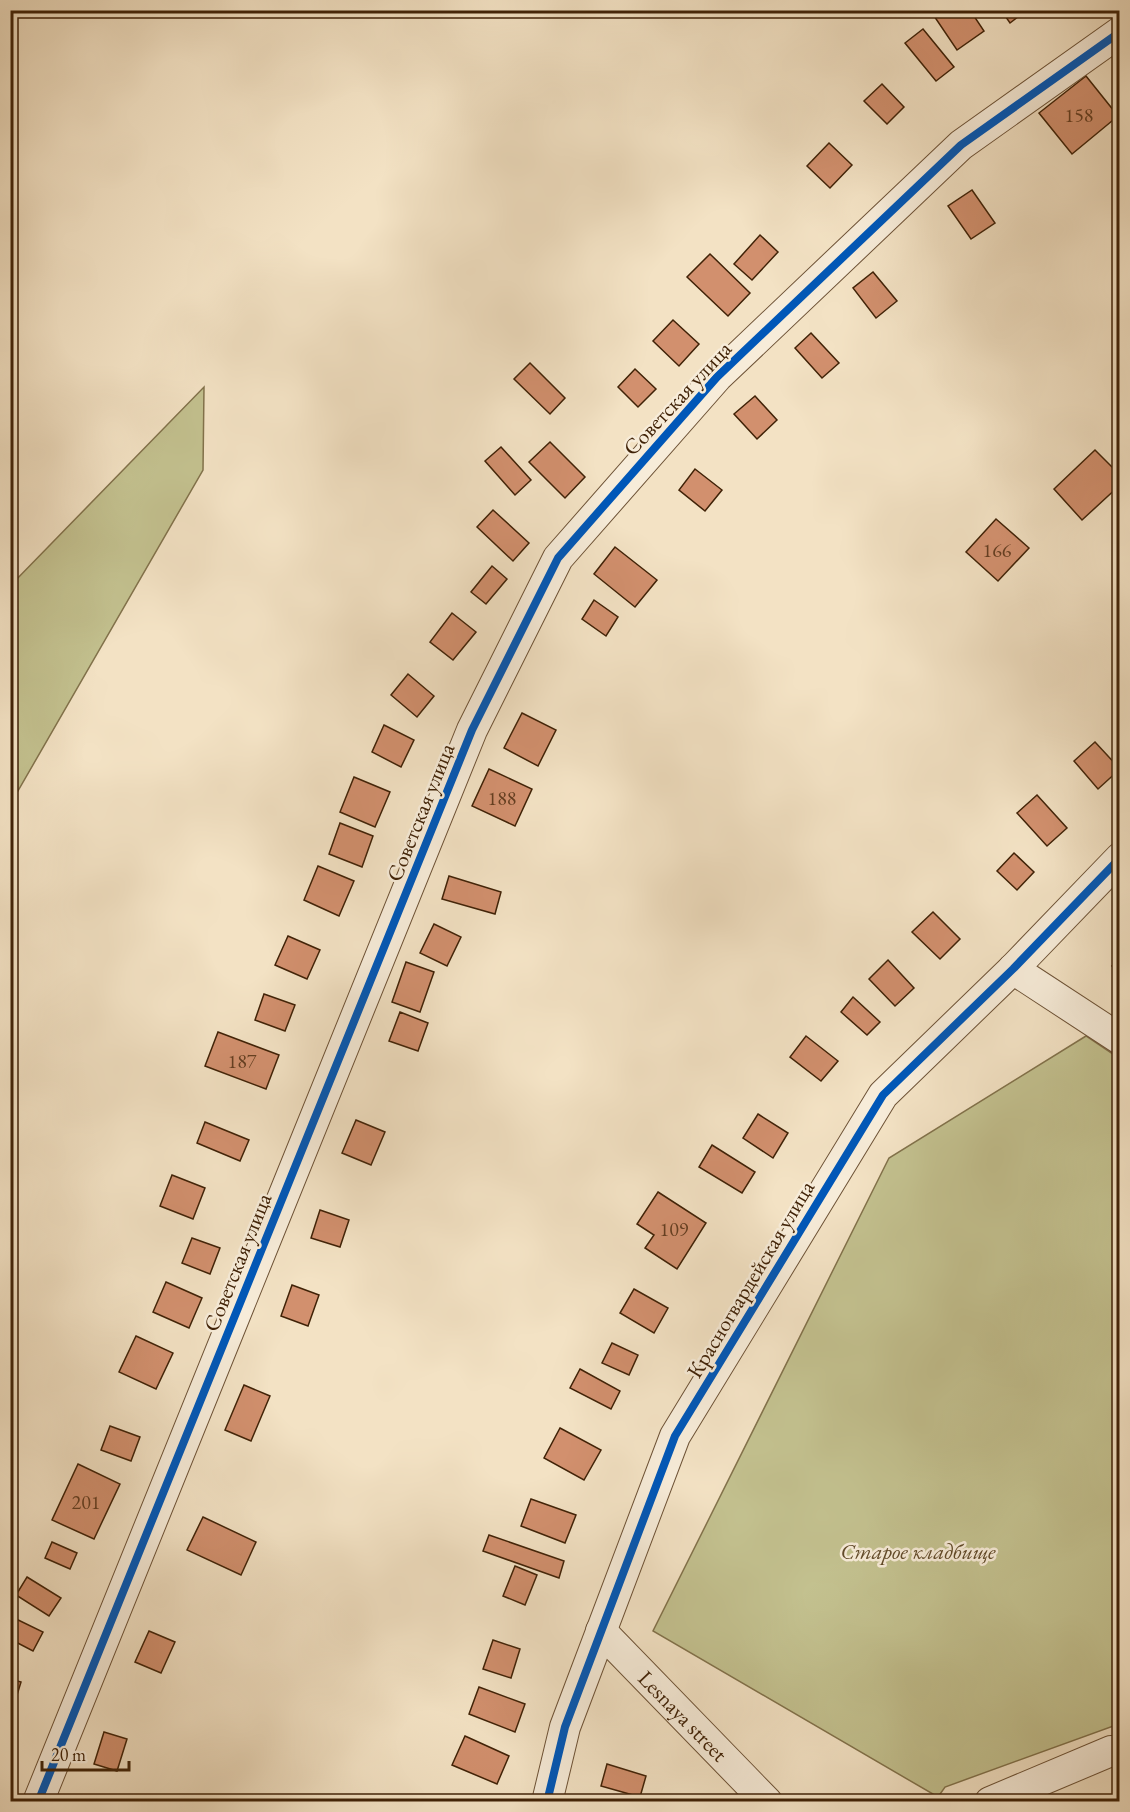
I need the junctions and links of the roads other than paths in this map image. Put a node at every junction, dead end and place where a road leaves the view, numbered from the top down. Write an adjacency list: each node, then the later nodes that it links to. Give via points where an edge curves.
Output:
1 (1119, 32): 7 (street, Советская улица, via 961,145 717,377 558,558 472,730)
2 (1119, 858): 3 (street, Красногвардейская улица)
3 (1013, 969): 4 (street); 5 (street, Красногвардейская улица, via 883,1095 675,1436)
4 (1119, 1039)
5 (601, 1631): 8 (street, Красногвардейская улица, via 565,1727); 9 (street, Lesnaya street)
6 (1119, 1752): 10 (street, via 1111,1751)
7 (38, 1802)
8 (547, 1802)
9 (767, 1802)
10 (990, 1802)

